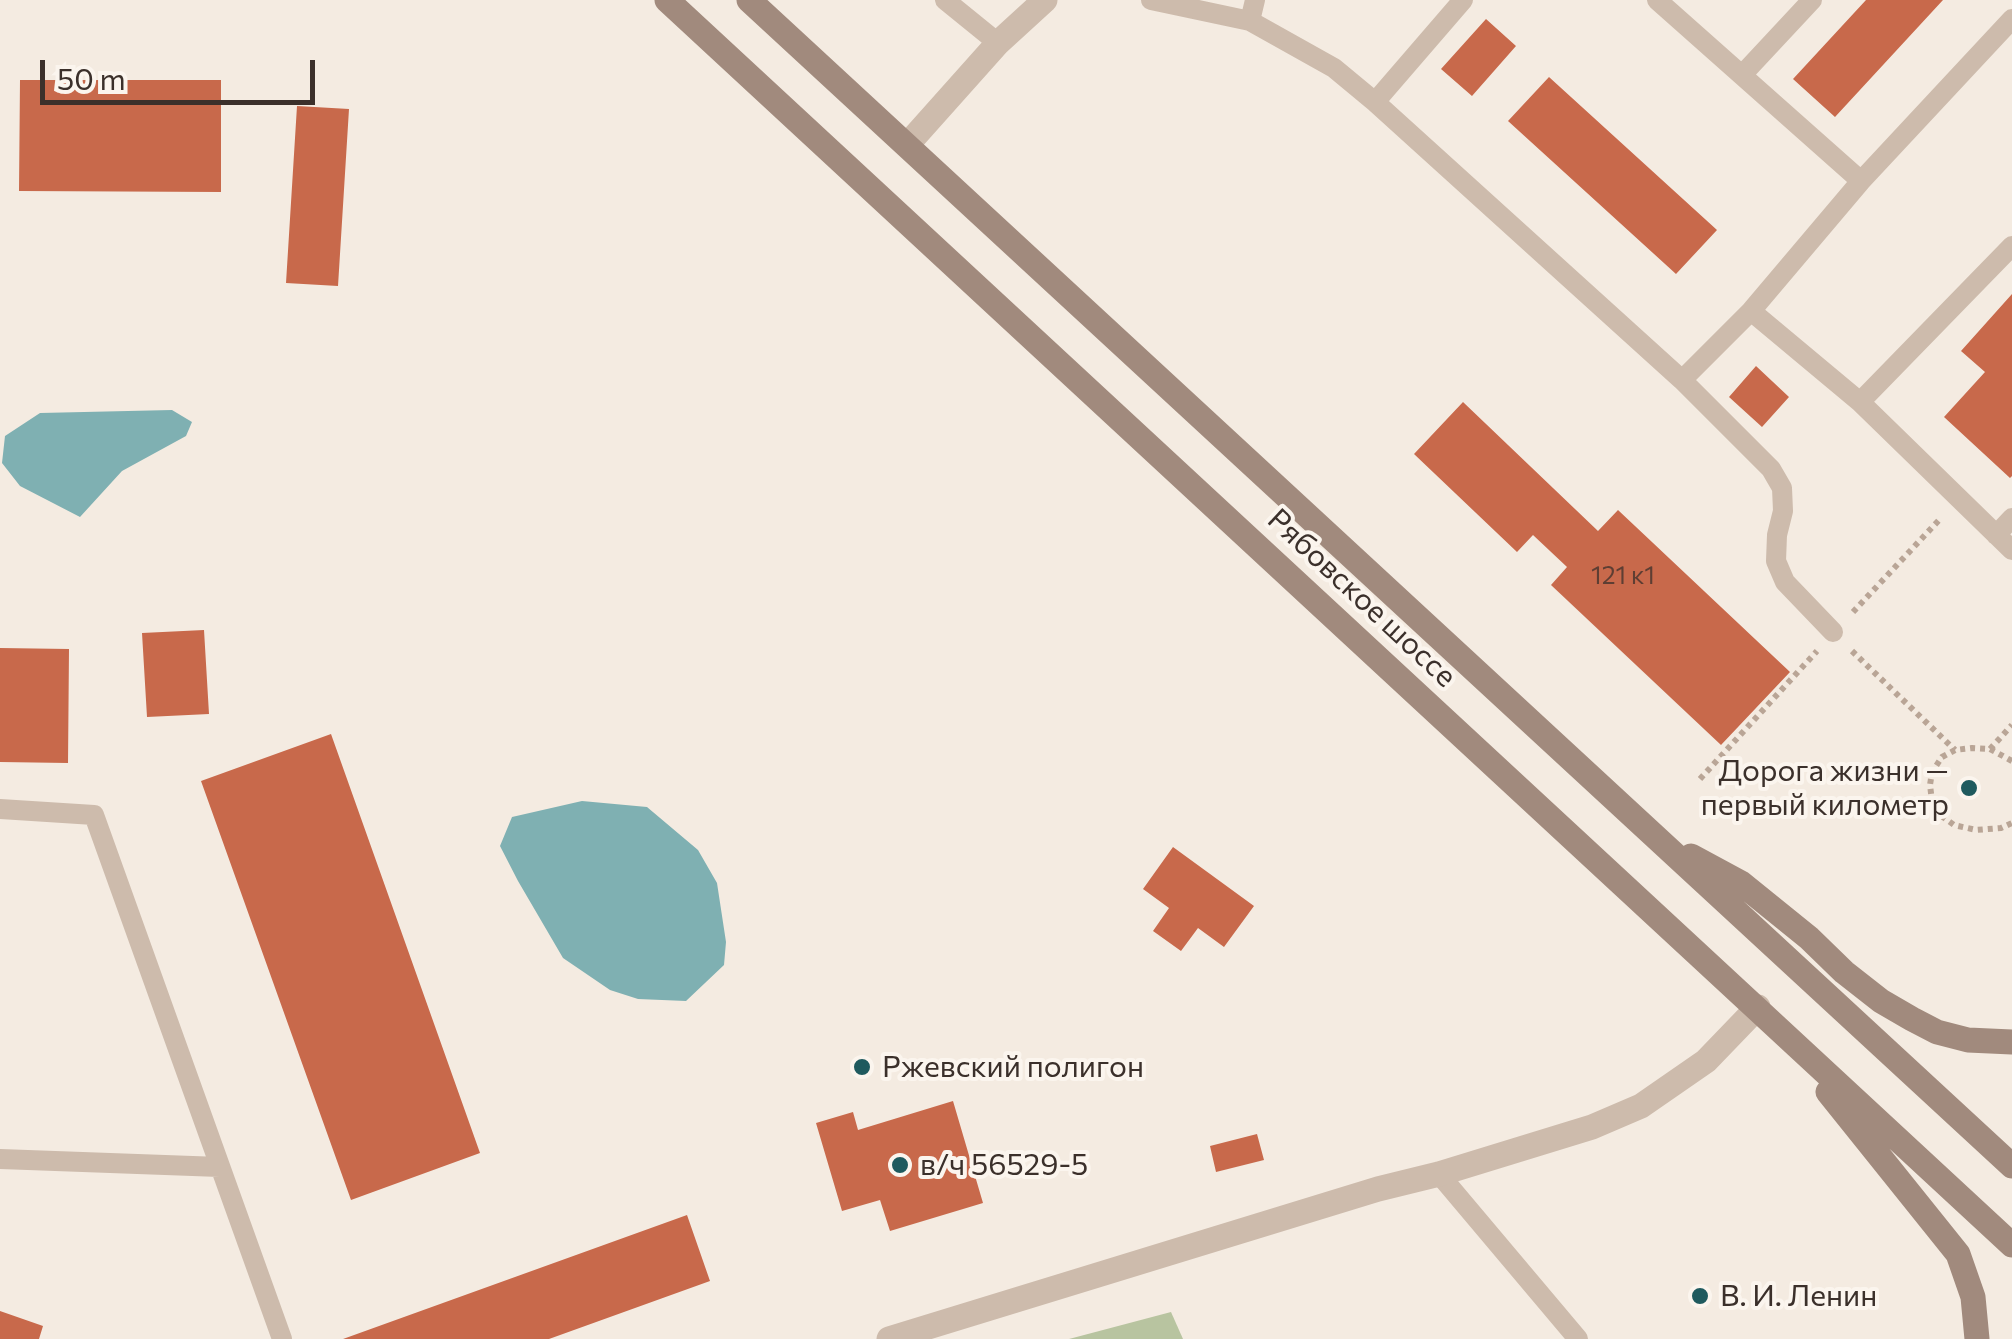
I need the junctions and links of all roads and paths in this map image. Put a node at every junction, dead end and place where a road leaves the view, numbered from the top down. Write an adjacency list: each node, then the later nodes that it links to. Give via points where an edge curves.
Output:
1 (667, 0): 31 (main road, Рябовское шоссе)
2 (750, 0): 14 (main road, Рябовское шоссе)
3 (946, 0): 11 (lane)
4 (1045, 0): 11 (street)
5 (1151, 0): 9 (lane)
6 (1464, 0): 13 (lane)
7 (1812, 0): 12 (lane)
8 (1665, 2): 12 (lane)
9 (1253, 10): 13 (lane)
10 (2012, 19): 15 (lane)
11 (998, 43): 14 (street)
12 (1742, 76): 15 (lane)
13 (1375, 102): 18 (lane)
14 (907, 145): 30 (main road, Рябовское шоссе)
15 (1861, 181): 17 (lane)
16 (2012, 246): 19 (lane)
17 (1751, 311): 18 (lane); 19 (lane)
18 (1682, 380): 23 (lane, via 1782,488 1776,560 1786,582)
19 (1860, 402): 21 (lane)
20 (2012, 518): 21 (lane)
21 (1996, 535): 22 (lane)
22 (2012, 550)
23 (1834, 632): 26 (path)
24 (2012, 725): 25 (path)
25 (1990, 749): 26 (path); 27 (path)
26 (1956, 750): 29 (path, via 1932,772 1932,800 1940,814 1976,830)
27 (2012, 761)
28 (0, 809): 35 (lane, via 94,815)
29 (2012, 823)
30 (1659, 839): 32 (main road, via 1740,883 1856,982 1912,1019 1968,1040); 34 (main road, Рябовское шоссе)
31 (1764, 1014): 36 (street, via 1641,1106); 37 (main road, Рябовское шоссе); 41 (main road, via 1958,1254 1974,1298)
32 (2012, 1042)
33 (0, 1159): 35 (lane)
34 (2012, 1166)
35 (220, 1167): 38 (lane)
36 (1439, 1174): 39 (street); 40 (lane)
37 (2012, 1245)
38 (282, 1339)
39 (890, 1339)
40 (1578, 1339)
41 (1977, 1339)

